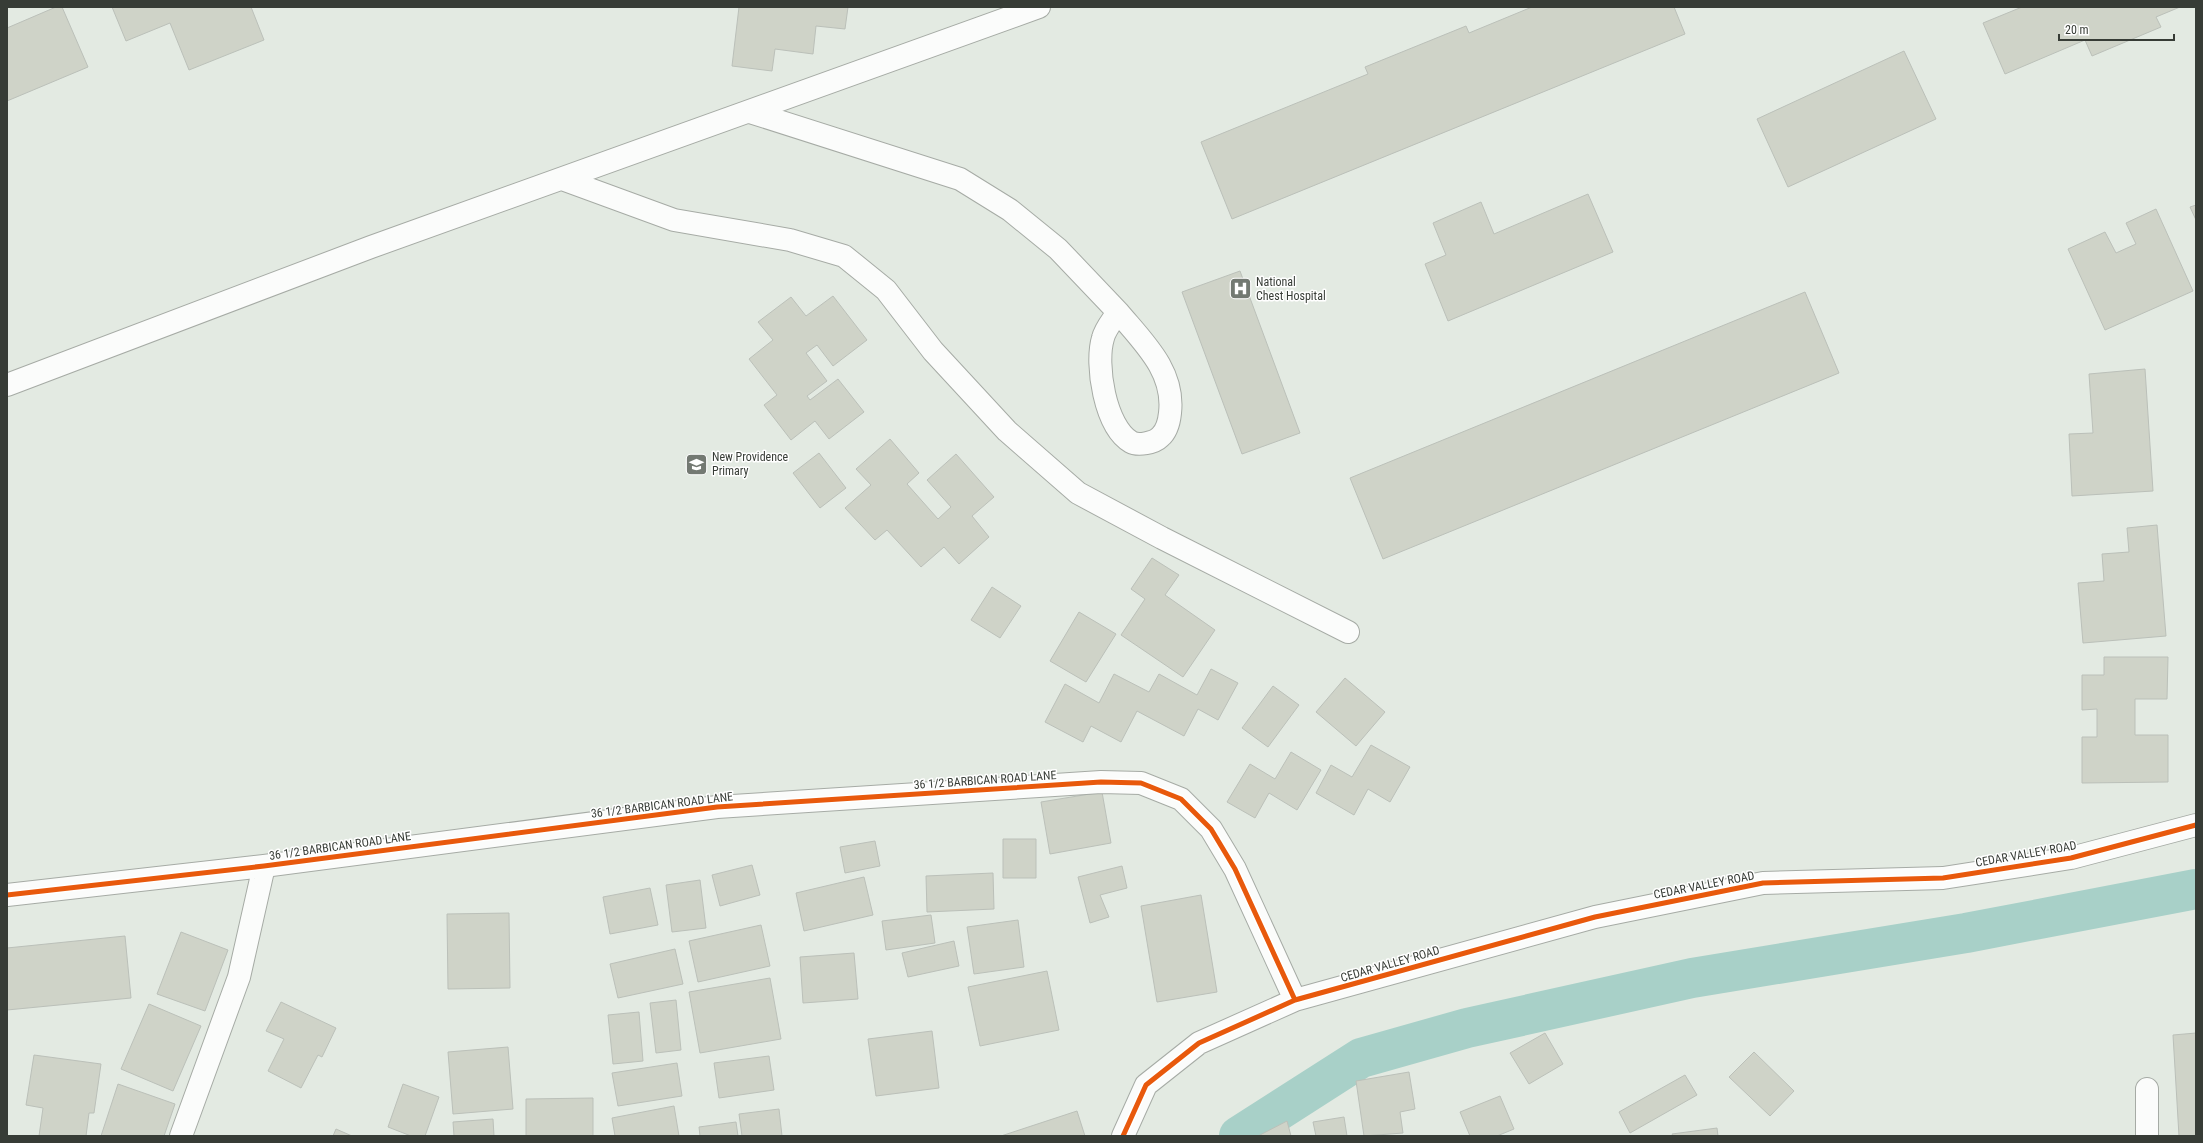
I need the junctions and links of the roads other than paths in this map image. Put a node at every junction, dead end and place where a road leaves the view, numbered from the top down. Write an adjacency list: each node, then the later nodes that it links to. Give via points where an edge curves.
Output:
1 (1039, 7): 2 (street)
2 (750, 112): 3 (street); 4 (street, via 960,179 1010,210 1058,249)
3 (562, 179): 5 (street, via 371,247); 6 (street, via 674,220 790,240 844,256 886,290 933,351 1007,431 1078,493)
4 (1118, 312): 4 (street, via 1158,360 1167,380 1171,404 1168,426 1159,438 1144,443 1131,442 1112,419 1100,374 1103,337)
5 (7, 385)
6 (1348, 632)
7 (2196, 825): 10 (street, CEDAR VALLEY ROAD, via 2071,858 1943,878 1762,884 1595,917)
8 (264, 866): 9 (street, 36 1/2 BARBICAN ROAD LANE); 10 (street, 36 1/2 BARBICAN ROAD LANE, via 717,807 1101,782 1141,783 1181,798 1212,828 1235,869); 12 (street, via 239,977)
9 (7, 895)
10 (1295, 1000): 13 (street, CEDAR VALLEY ROAD, via 1199,1043 1146,1085)
11 (2147, 1089): 14 (street)
12 (181, 1136)
13 (1123, 1136)
14 (2147, 1136)

